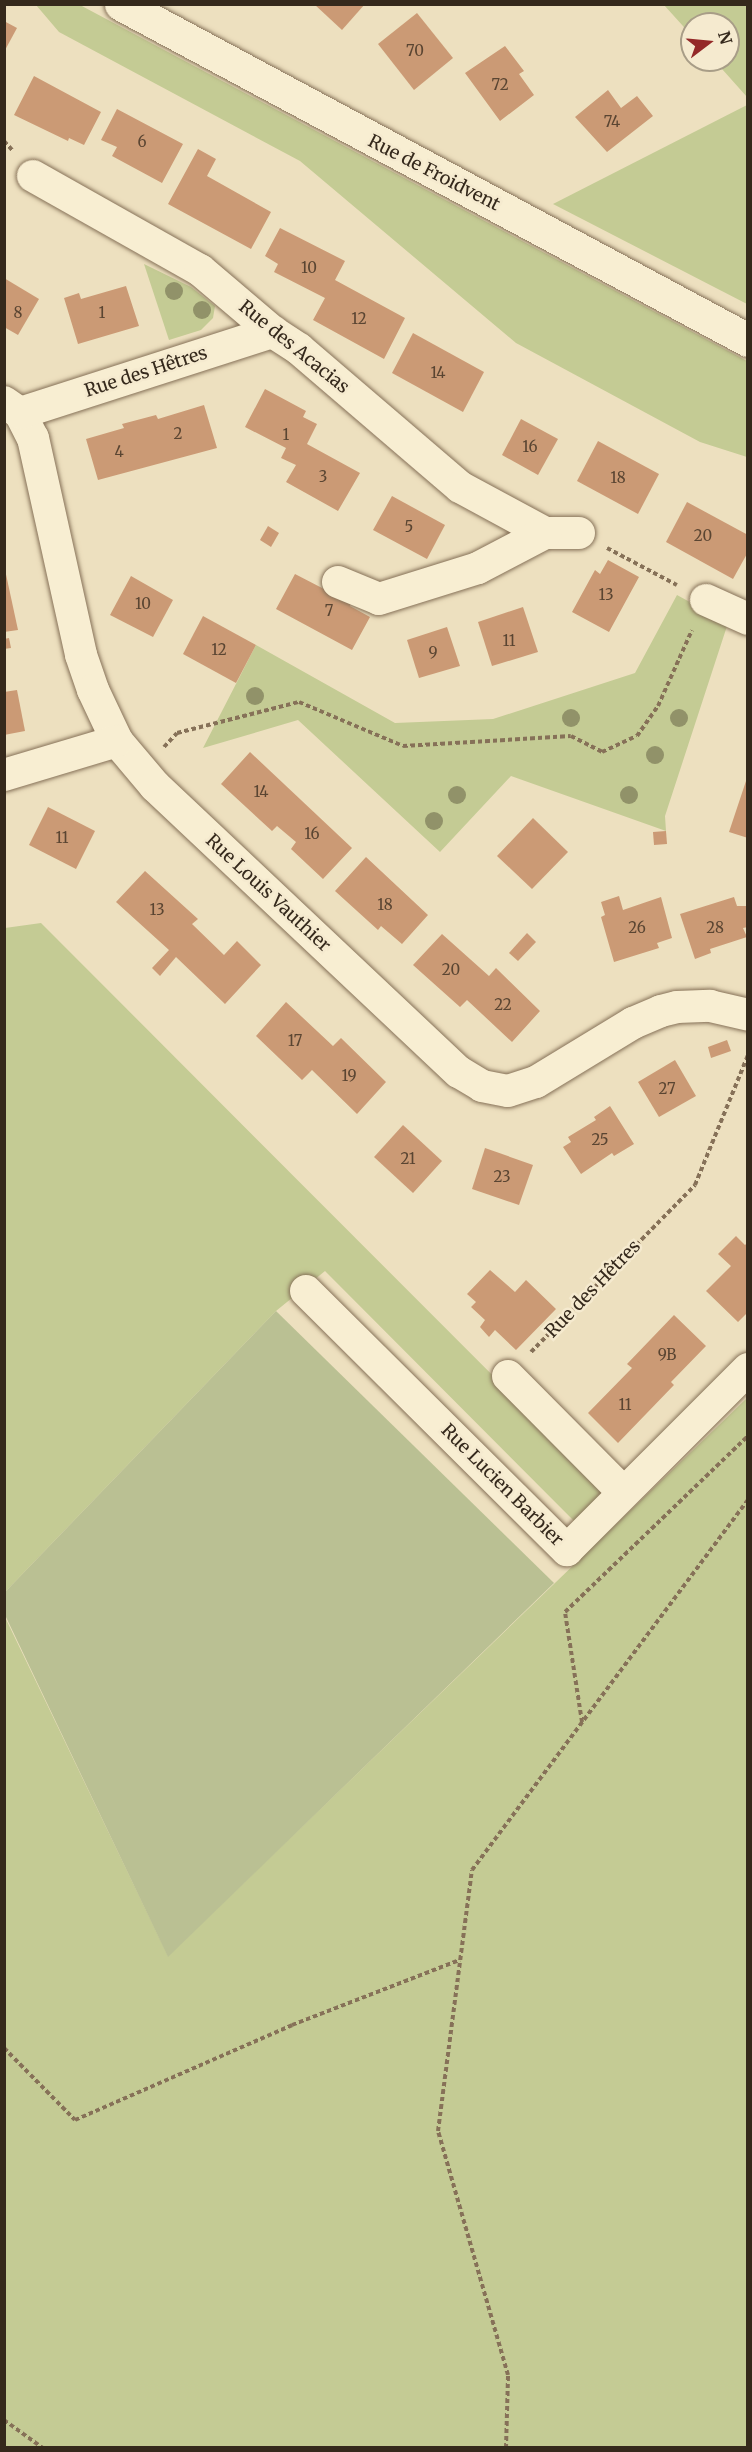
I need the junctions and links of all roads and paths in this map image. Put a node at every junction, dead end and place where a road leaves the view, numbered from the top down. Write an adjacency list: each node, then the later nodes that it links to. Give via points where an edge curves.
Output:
1 (121, 4): 4 (street, Rue de Froidvent)
2 (33, 176): 3 (street, Rue des Acacias, via 194,266)
3 (273, 332): 5 (street, Rue des Hêtres); 6 (street, Rue des Acacias, via 460,487)
4 (747, 340)
5 (12, 407): 11 (street, Rue Louis Vauthier, via 33,438 86,673)
6 (545, 533): 7 (street, Rue des Acacias); 8 (street, Rue des Acacias, via 478,568 379,598)
7 (579, 533): 9 (path)
8 (338, 582)
9 (706, 600): 10 (street); 12 (path, via 658,706 637,736 602,752 571,736 404,746 299,702 177,733)
10 (747, 619)
11 (117, 741): 12 (street, Rue Louis Vauthier); 13 (street)
12 (141, 772): 14 (street, Rue Louis Vauthier, via 459,1072 482,1086 508,1091 536,1082 633,1023 677,1006 710,1006)
13 (4, 775)
14 (747, 1015)
15 (747, 1055): 18 (path, Rue des Hêtres, via 695,1185)
16 (306, 1292): 20 (street, Rue Lucien Barbier, via 567,1550)
17 (747, 1369): 20 (street, Rue Lucien Barbier)
18 (508, 1376): 20 (street)
19 (747, 1436): 22 (path, via 565,1612)
20 (623, 1492)
21 (747, 1500): 22 (path)
22 (582, 1722): 23 (path, via 472,1870)
23 (460, 1960): 24 (path, via 292,2025 75,2120); 27 (path, via 438,2131 508,2375)
24 (4, 2048)
25 (4, 2420): 26 (path)
26 (43, 2448)
27 (506, 2448)

